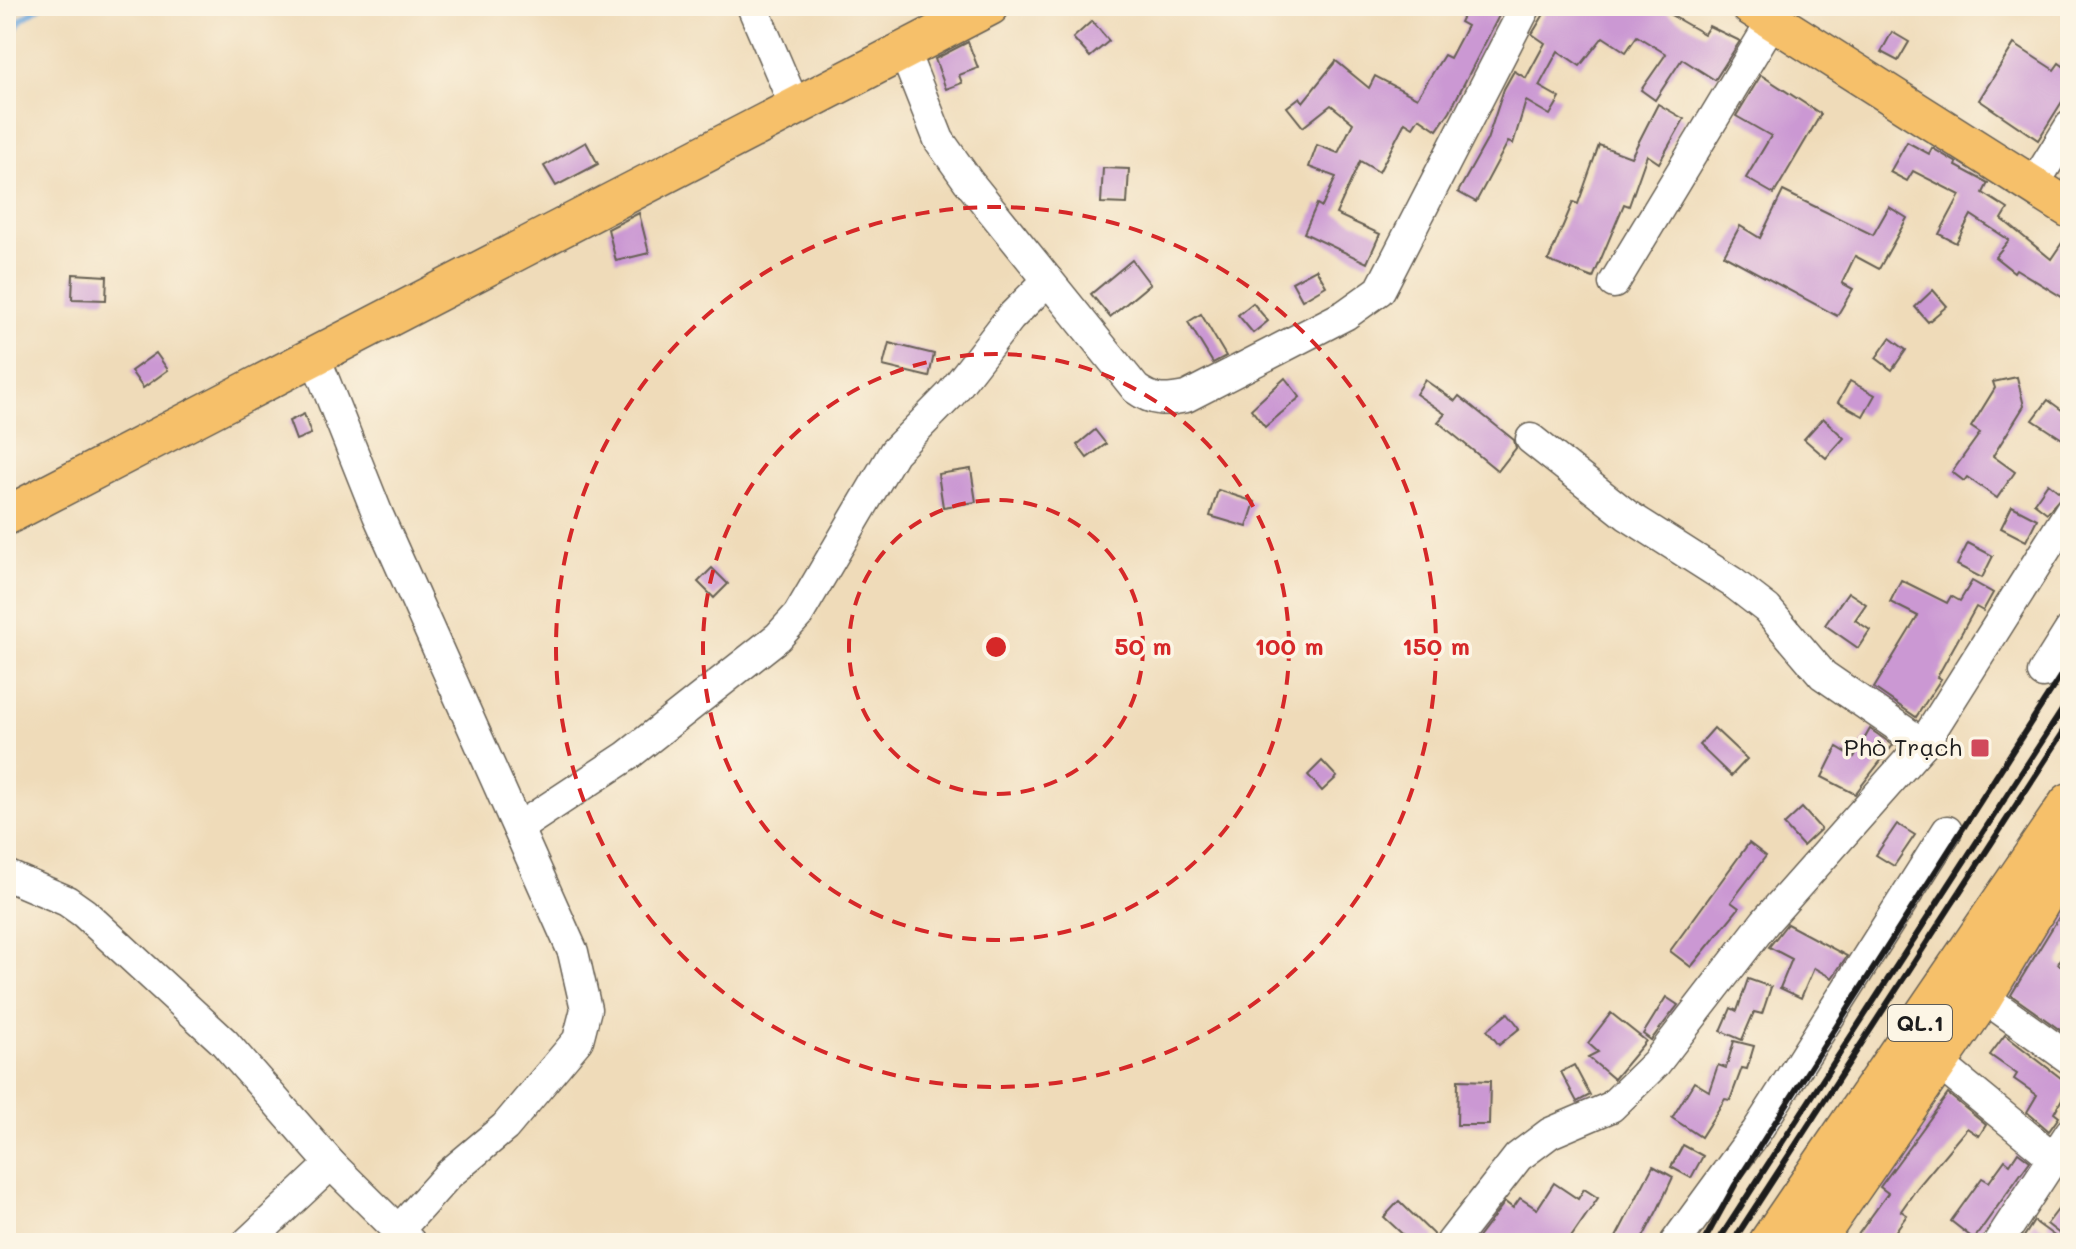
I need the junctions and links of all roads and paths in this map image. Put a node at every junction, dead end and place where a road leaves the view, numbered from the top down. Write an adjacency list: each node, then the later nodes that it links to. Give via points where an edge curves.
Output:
1 (752, 6): 6 (street)
2 (990, 6): 5 (main road)
3 (1526, 6): 10 (street, via 1395,265 1380,290 1345,315 1186,397 1164,401 1136,389)
4 (1761, 13): 8 (main road); 11 (street)
5 (903, 49): 6 (main road); 10 (street, via 939,140)
6 (794, 104): 12 (main road)
7 (2070, 126): 8 (street)
8 (2033, 186): 9 (main road)
9 (2070, 209)
10 (1048, 280): 20 (street, via 894,452 798,615 778,637 627,756)
11 (1614, 283)
12 (315, 357): 15 (main road); 20 (street, via 384,529)
13 (1531, 439): 18 (street, via 1627,515 1744,591 1767,609 1823,675)
14 (2070, 511): 18 (street)
15 (6, 516)
16 (2070, 630): 17 (street)
17 (2043, 673)
18 (1923, 744): 31 (street, via 1765,922 1656,1063 1611,1107 1550,1133 1518,1157)
19 (2070, 804): 33 (highway, QL.1)
20 (518, 828): 29 (street, via 573,952 585,992 583,1027 578,1040 505,1127 449,1174)
21 (1947, 831): 32 (street, via 1757,1131)
22 (2070, 849): 24 (highway, QL.1)
23 (6, 875): 28 (street, via 84,913 224,1042)
24 (1982, 996): 25 (street); 26 (highway, QL.1)
25 (2070, 1059)
26 (1937, 1062): 27 (street); 34 (highway, QL.1)
27 (2062, 1146): 35 (street)
28 (331, 1164): 29 (street); 30 (street)
29 (404, 1237)
30 (247, 1243)
31 (1451, 1243)
32 (1675, 1243)
33 (1770, 1243)
34 (1812, 1243)
35 (1998, 1243)

